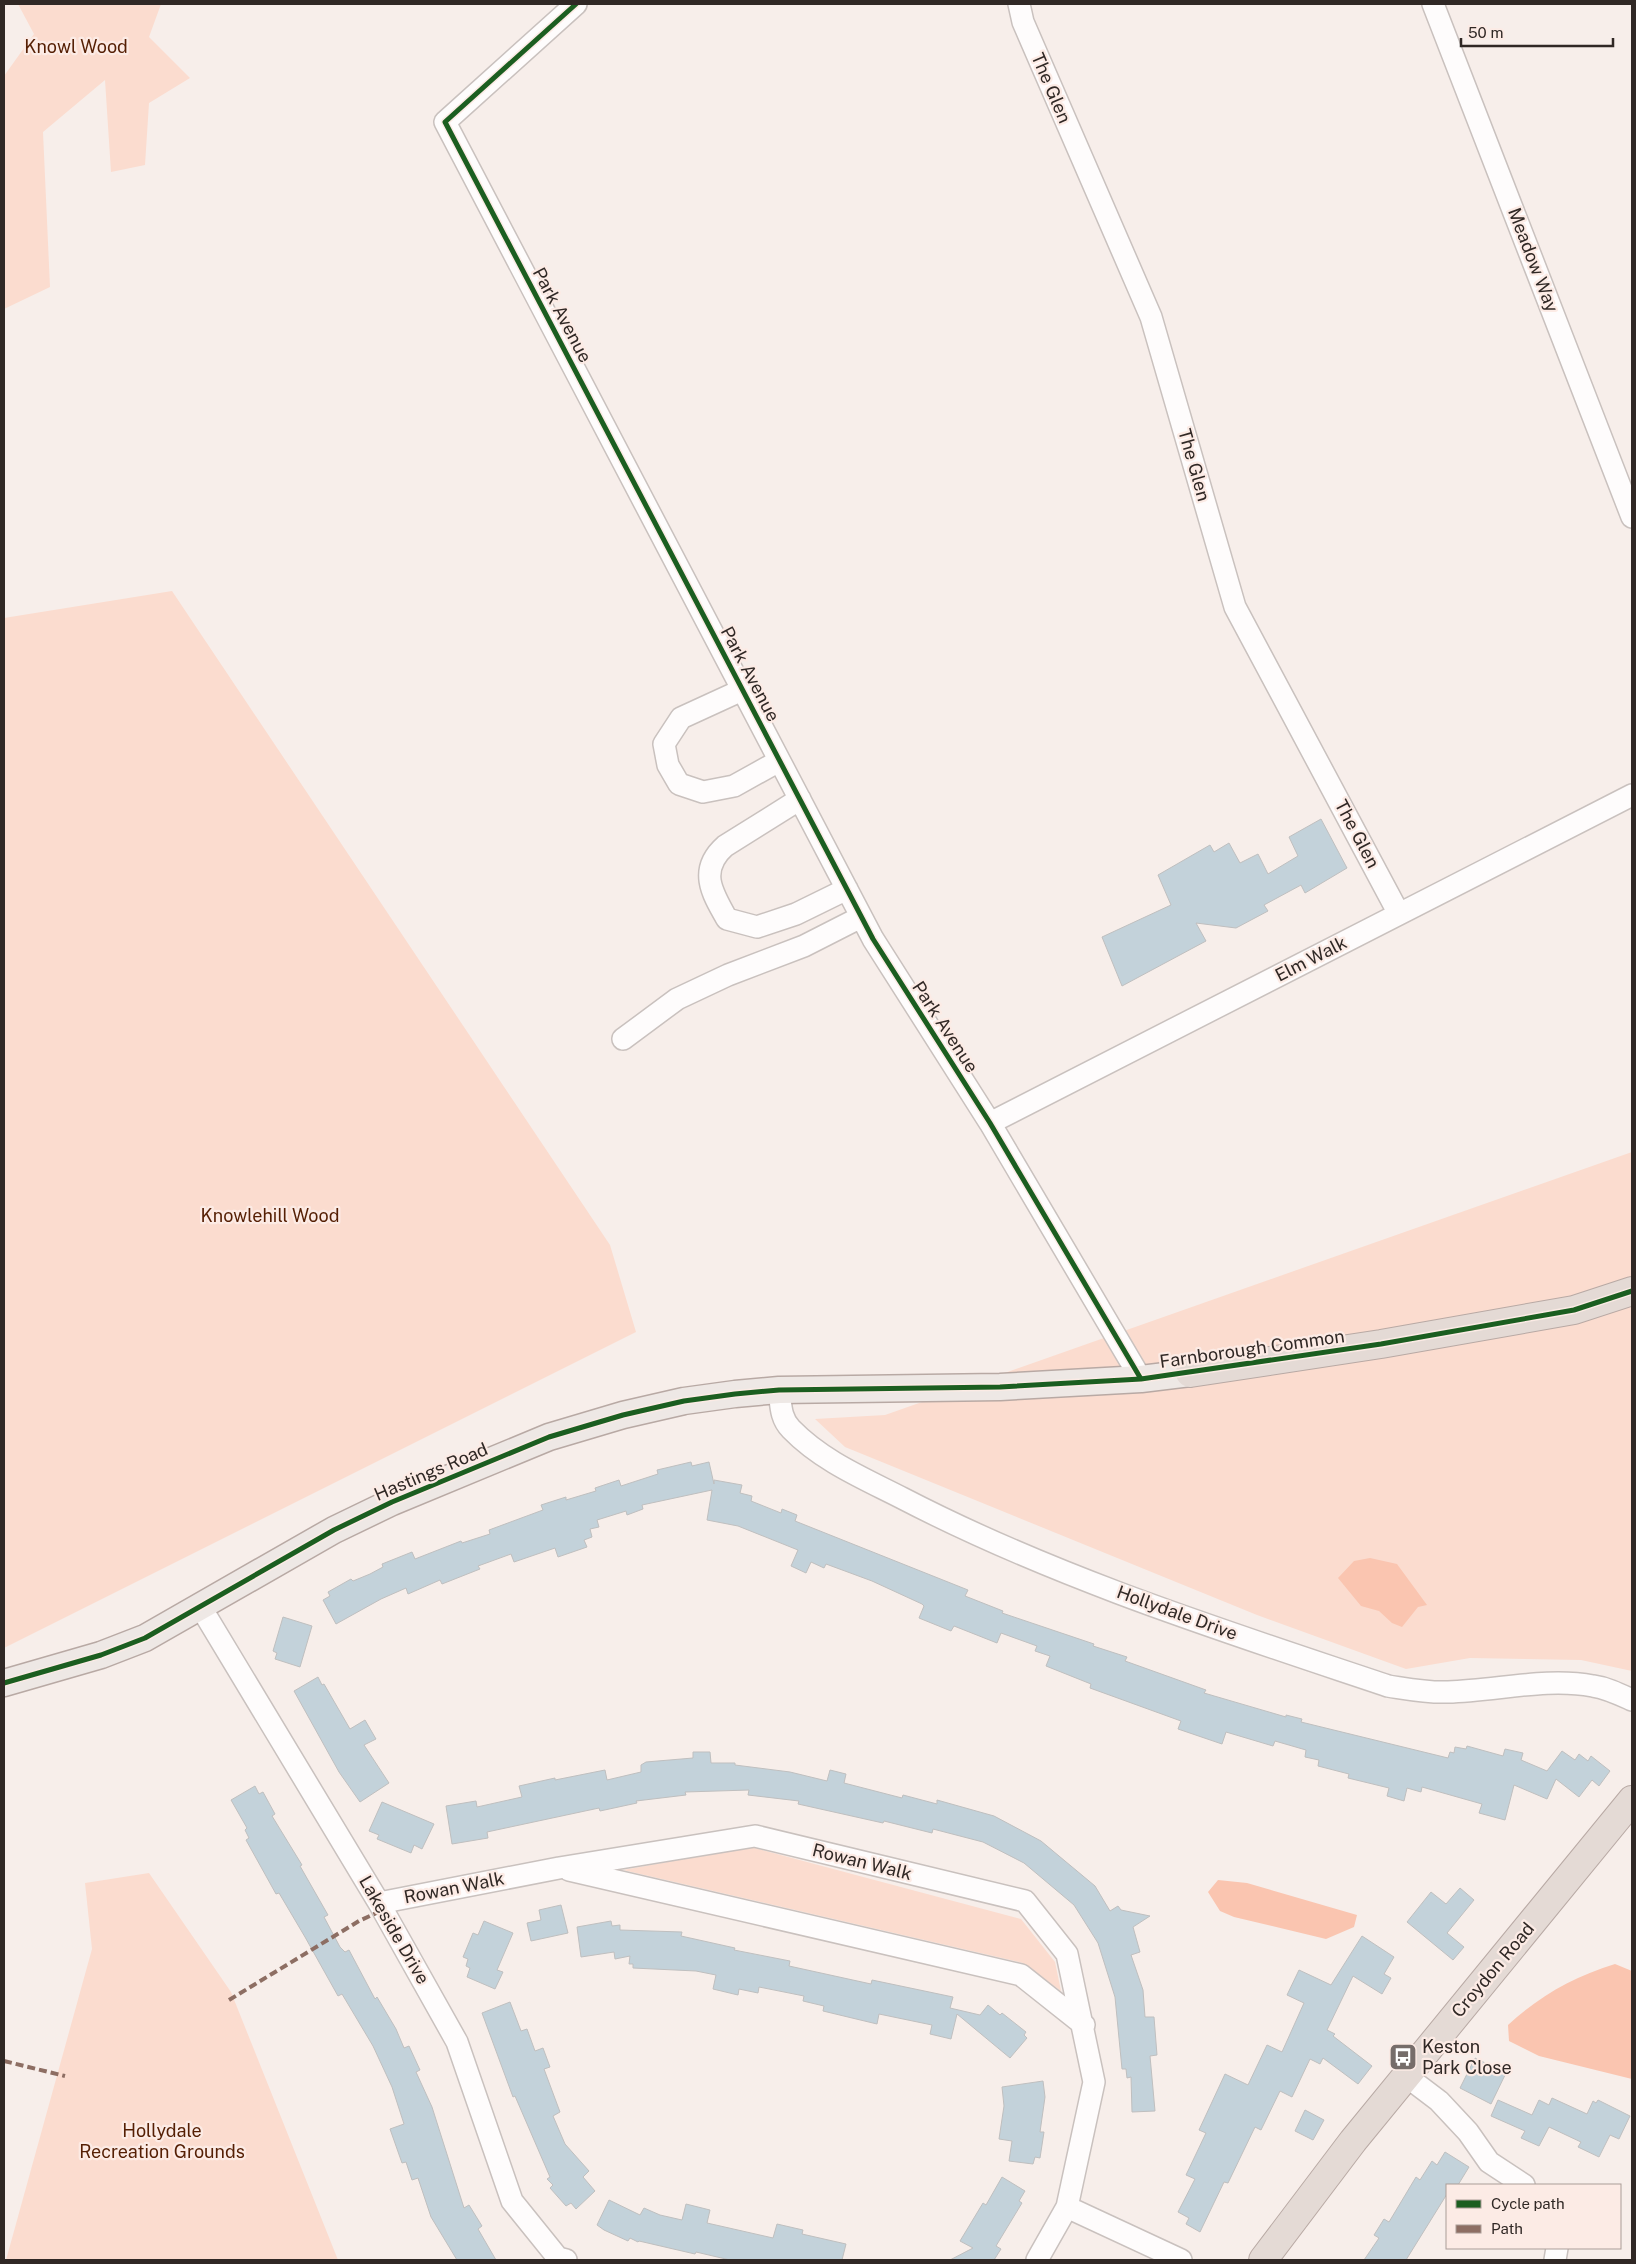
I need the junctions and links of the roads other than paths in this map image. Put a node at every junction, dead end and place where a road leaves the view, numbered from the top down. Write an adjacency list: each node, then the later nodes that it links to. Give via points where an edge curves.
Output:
1 (576, 4): 5 (street, Park Avenue, via 445,122)
2 (1019, 4): 10 (street, The Glen, via 1022,22 1151,317 1236,607)
3 (1433, 4): 4 (street, Meadow Way)
4 (1632, 517)
5 (742, 690): 6 (street, Park Avenue); 6 (street, via 681,718 664,744 668,764 680,784 703,792 734,786)
6 (780, 761): 8 (street, Park Avenue)
7 (1632, 795): 10 (street, Elm Walk)
8 (800, 799): 9 (street, Park Avenue); 9 (street, via 724,846 714,856 708,874 714,897 727,919 758,927 796,914)
9 (847, 889): 11 (street, Park Avenue)
10 (1399, 914): 13 (street, Elm Walk)
11 (861, 916): 12 (street, via 804,946 676,999); 13 (street, Park Avenue)
12 (623, 1039)
13 (990, 1123): 16 (street, Park Avenue)
14 (1632, 1291): 15 (highway, Farnborough Common, via 1574,1310 1381,1344)
15 (1190, 1372): 16 (main road, Farnborough Common)
16 (1141, 1379): 17 (main road, Farnborough Common, via 1000,1387)
17 (779, 1390): 18 (main road, Hastings Road, via 684,1401 549,1437 375,1510); 20 (street, Hollydale Drive, via 782,1416 789,1428 823,1457 945,1520 1023,1554 1222,1630 1388,1686 1448,1692 1566,1682 1594,1686)
18 (200, 1606): 19 (main road, Hastings Road, via 145,1638 101,1655); 23 (street, Lakeside Drive)
19 (4, 1683)
20 (1632, 1700)
21 (1632, 1800): 25 (highway, Croydon Road)
22 (559, 1868): 23 (street, Rowan Walk); 24 (street, Rowan Walk, via 1021,1975); 24 (street, Rowan Walk, via 754,1836 1025,1901 1067,1954)
23 (379, 1903): 28 (street, Lakeside Drive, via 458,2042 512,2201 558,2258)
24 (1084, 2025): 27 (street, Rowan Walk, via 1094,2082)
25 (1406, 2076): 26 (street, via 1439,2101 1468,2132 1489,2162); 31 (highway, Croydon Road)
26 (1522, 2184)
27 (1066, 2207): 29 (street); 30 (street)
28 (566, 2260)
29 (1037, 2260)
30 (1182, 2260)
31 (1263, 2260)

